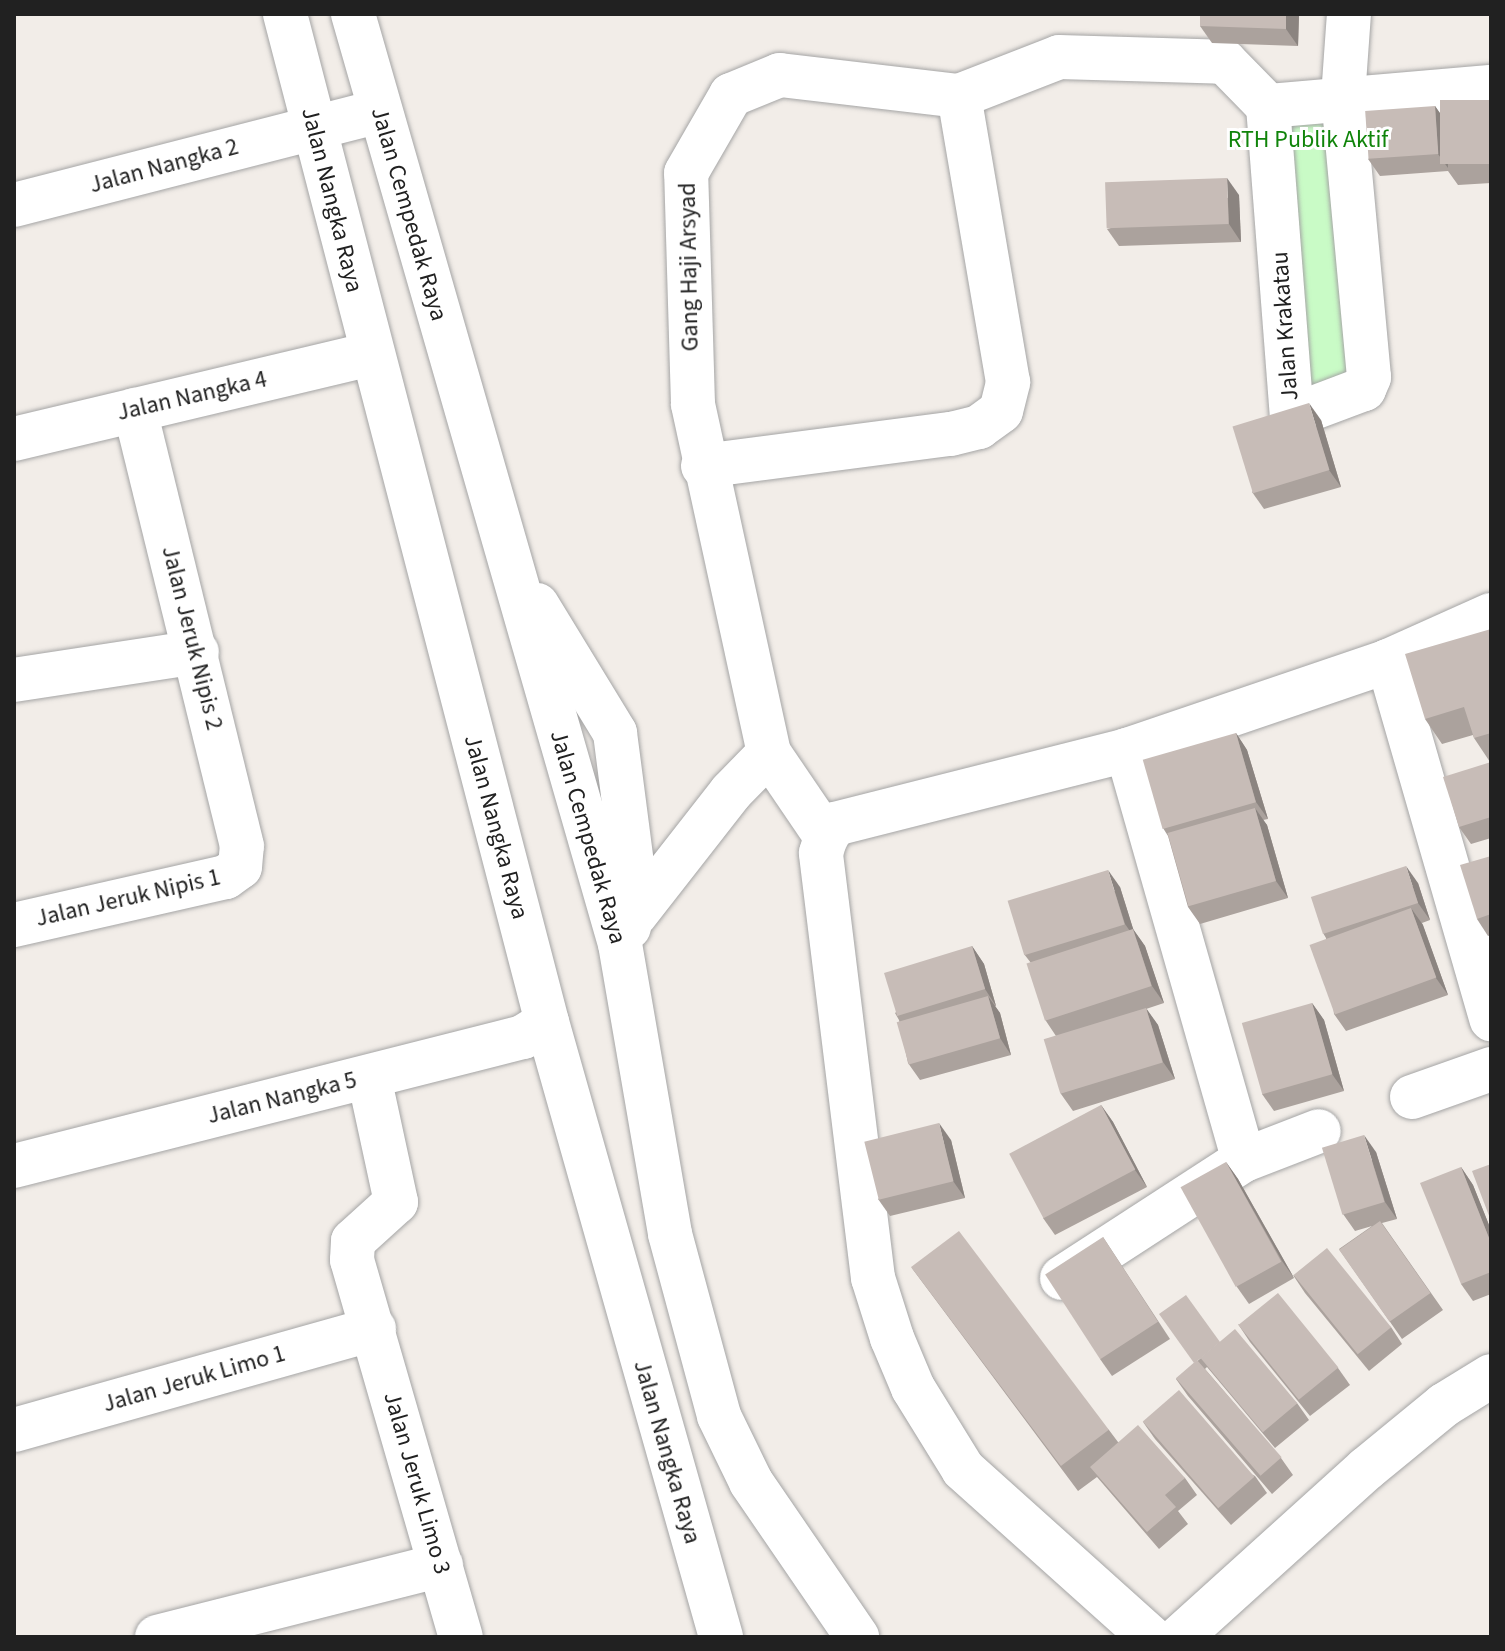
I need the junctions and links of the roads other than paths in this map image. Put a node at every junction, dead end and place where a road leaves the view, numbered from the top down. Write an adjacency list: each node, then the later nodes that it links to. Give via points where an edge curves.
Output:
1 (285, 14): 9 (street, Jalan Nangka Raya)
2 (353, 14): 8 (street, Jalan Cempedak Raya)
3 (1349, 14): 6 (street)
4 (1491, 87): 6 (street)
5 (959, 96): 7 (street, Gang Haji Arsyad, via 1059,57 1225,62); 14 (street, Gang Haji Arsyad, via 780,75 731,95 686,173 693,404); 14 (street, via 1008,382 1001,411 979,427 951,434)
6 (1343, 97): 7 (street); 7 (street, Jalan Krakatau, via 1369,377 1364,389 1292,416)
7 (1268, 106)
8 (379, 111): 9 (street, Jalan Nangka 2); 24 (street, Jalan Cempedak Raya, via 508,558)
9 (314, 129): 10 (street, Jalan Nangka 2); 11 (street, Jalan Nangka Raya)
10 (14, 205)
11 (371, 354): 12 (street, Jalan Nangka 4); 26 (street, Jalan Nangka Raya)
12 (135, 410): 13 (street, Jalan Nangka 4); 16 (street, Jalan Jeruk Nipis 2)
13 (14, 439)
14 (703, 466): 20 (street, Gang Haji Arsyad)
15 (1491, 615): 17 (street)
16 (197, 652): 18 (street); 22 (street, Jalan Jeruk Nipis 2, via 242,846)
17 (1388, 661): 19 (street); 25 (street)
18 (14, 680)
19 (1127, 750): 21 (street, via 835,824); 31 (street)
20 (769, 753): 21 (street); 24 (street, via 731,792)
21 (826, 837): 44 (street, via 821,853 873,1278 892,1338 921,1402 963,1469)
22 (240, 867): 23 (street, Jalan Jeruk Nipis 1, via 226,877)
23 (14, 925)
24 (628, 929): 33 (street, Jalan Cempedak Raya)
25 (1491, 1019)
26 (547, 1022): 28 (street, Jalan Nangka 5, via 523,1037); 34 (street, Jalan Nangka Raya)
27 (1491, 1069): 29 (street)
28 (369, 1077): 32 (street, Jalan Nangka 5); 36 (street, Jalan Jeruk Limo 3, via 396,1202 353,1241 352,1260)
29 (1412, 1097)
30 (1319, 1131): 31 (street)
31 (1244, 1160): 35 (street)
32 (14, 1166)
33 (670, 1234): 34 (street); 43 (street, Jalan Cempedak Raya, via 719,1416 751,1482)
34 (610, 1254): 42 (street, Jalan Nangka Raya)
35 (1055, 1283)
36 (374, 1329): 38 (street, Jalan Jeruk Limo 1); 39 (street, Jalan Jeruk Limo 3)
37 (1491, 1376): 45 (street, via 1444,1405 1366,1469)
38 (14, 1430)
39 (441, 1565): 40 (street); 41 (street, Jalan Jeruk Limo 3)
40 (157, 1637)
41 (461, 1637)
42 (721, 1637)
43 (857, 1637)
44 (1150, 1637)
45 (1180, 1637)

